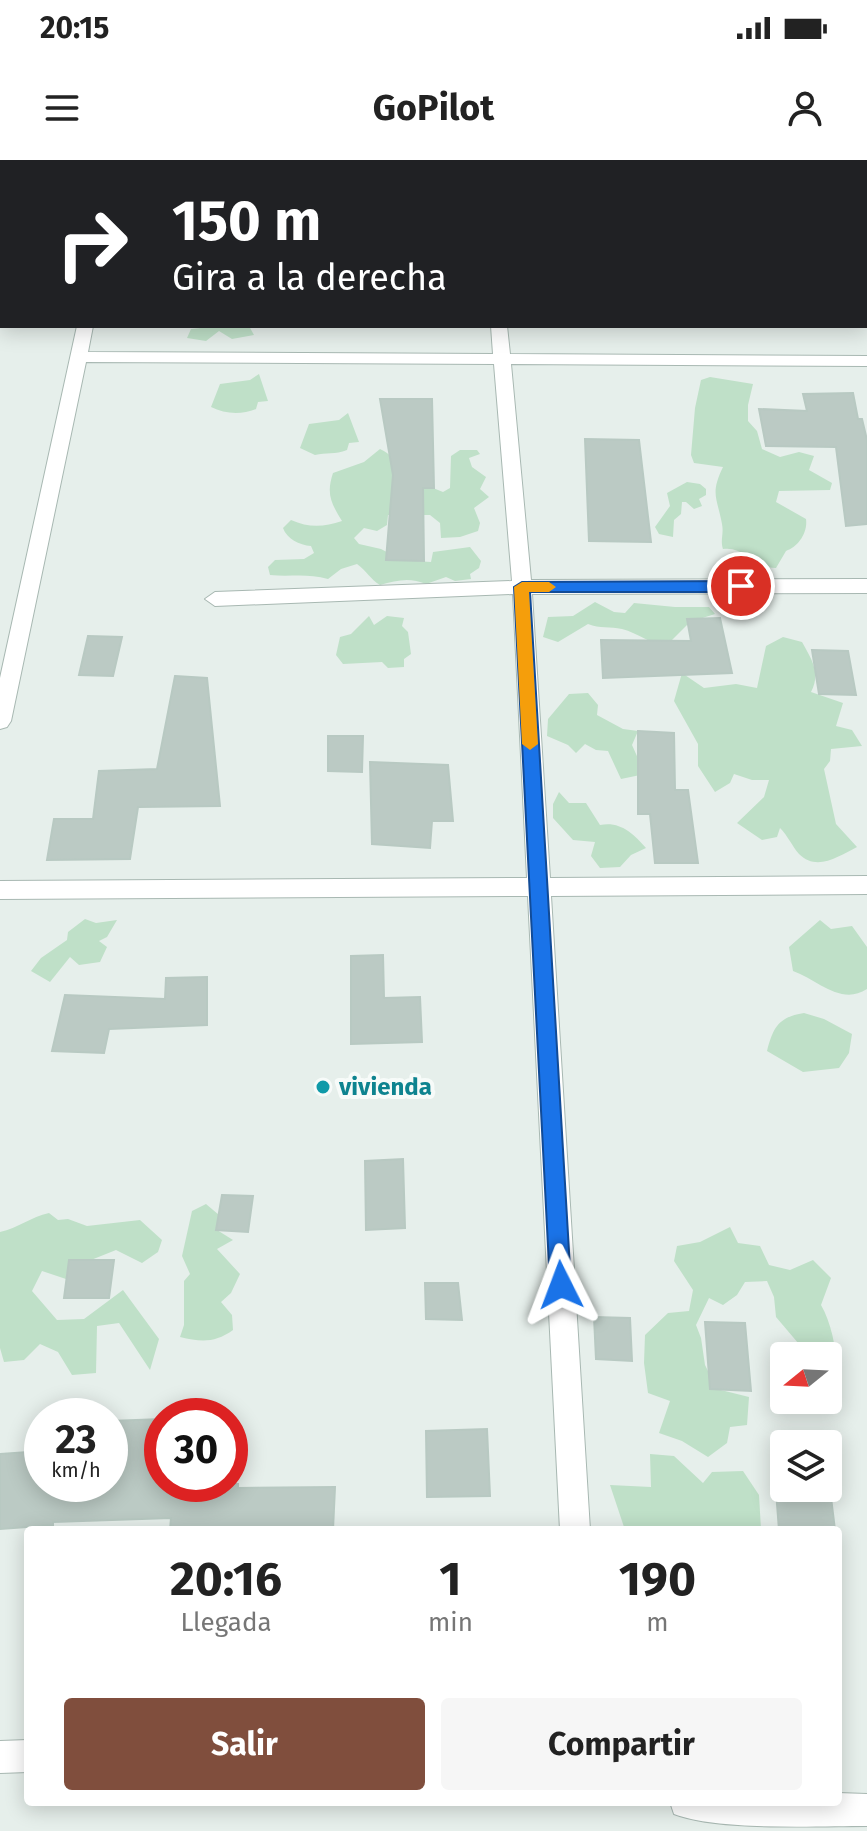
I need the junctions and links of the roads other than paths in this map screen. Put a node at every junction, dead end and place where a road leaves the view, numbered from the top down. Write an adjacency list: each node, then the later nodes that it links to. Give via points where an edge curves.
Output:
1 (85, 328): 3 (street)
2 (499, 328): 4 (street)
3 (78, 357): 4 (street); 9 (street)
4 (500, 360): 5 (street); 7 (street)
5 (867, 361)
6 (867, 586): 7 (street)
7 (522, 587): 8 (street); 11 (street)
8 (215, 599)
9 (0, 721)
10 (867, 885): 11 (street)
11 (537, 887): 12 (street); 13 (street)
12 (0, 890)
13 (575, 1526)
14 (24, 1756): 15 (street)
15 (0, 1757)
16 (728, 1806): 17 (street)
17 (867, 1810)

